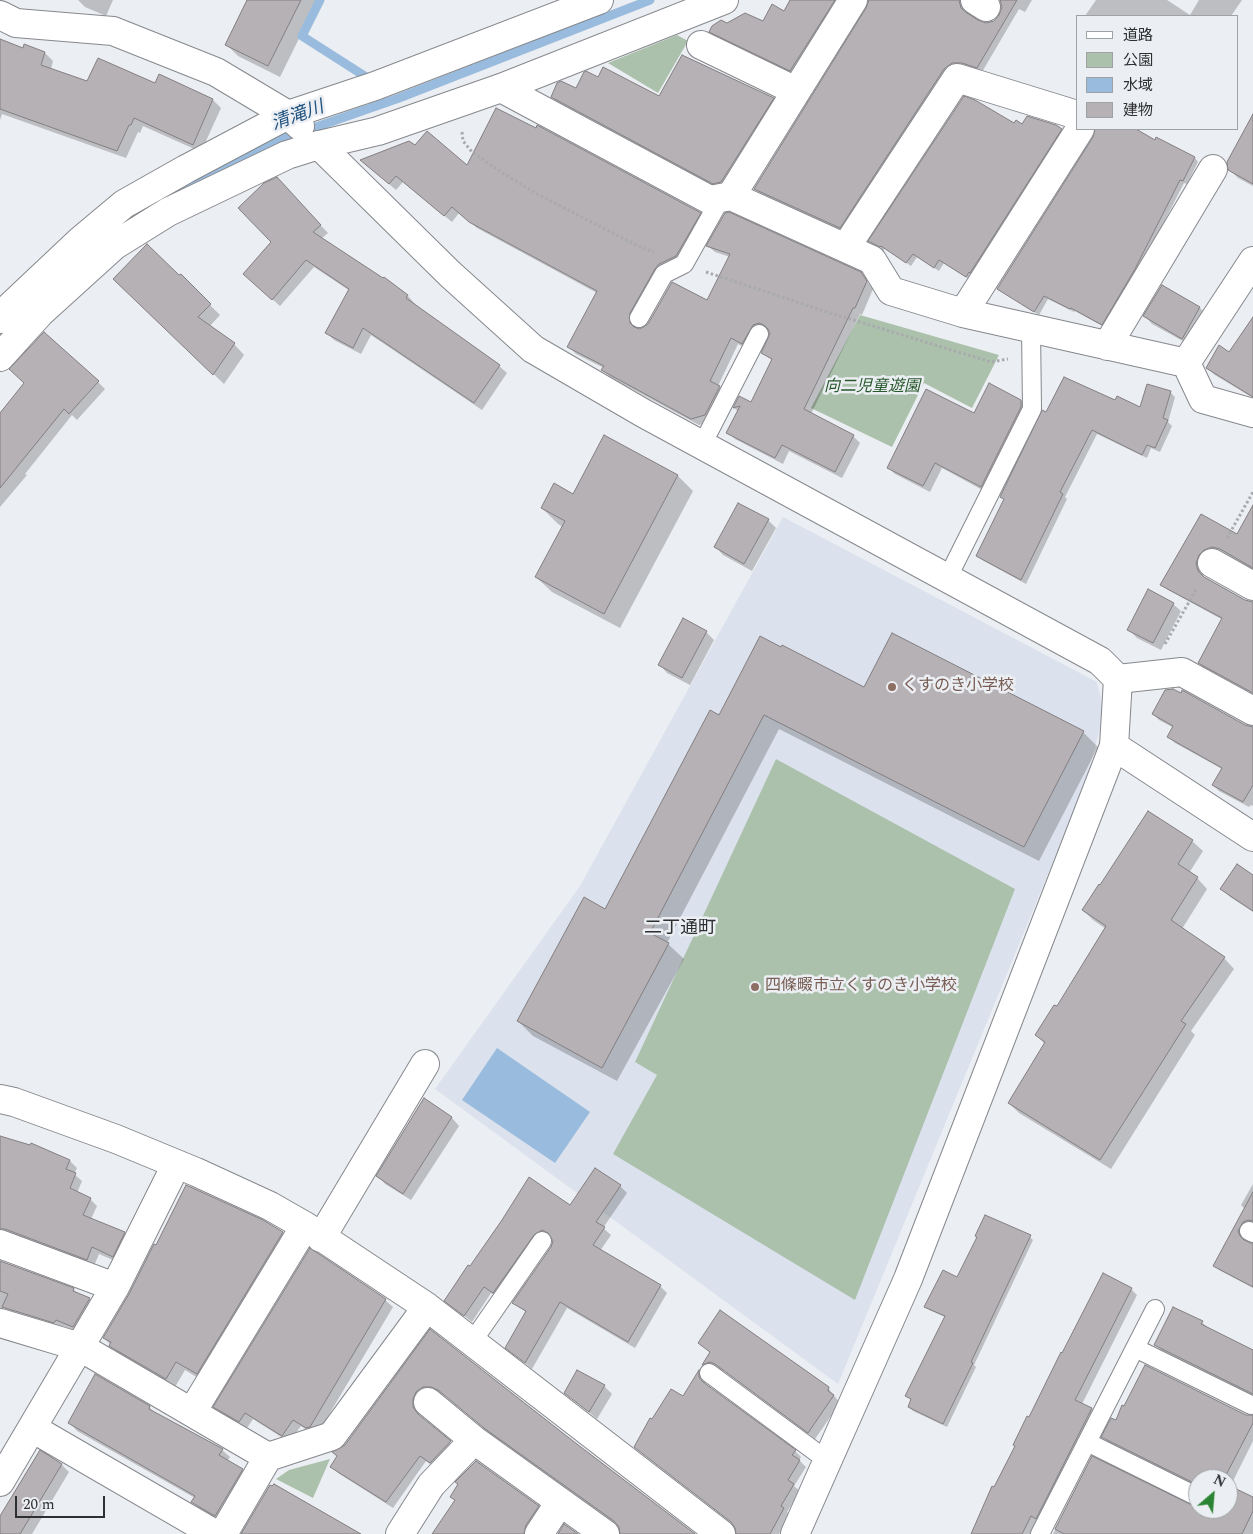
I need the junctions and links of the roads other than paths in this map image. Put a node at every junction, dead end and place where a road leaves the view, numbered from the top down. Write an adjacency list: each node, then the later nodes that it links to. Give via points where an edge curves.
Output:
1 (599, 0): 9 (street, via 375,86)
2 (724, 0): 6 (street)
3 (853, 0): 7 (street)
4 (0, 16): 9 (street, via 16,23 113,31 216,72)
5 (701, 45): 7 (street)
6 (501, 88): 9 (street, via 378,131); 12 (street, via 710,200)
7 (796, 91): 12 (street)
8 (1076, 115): 13 (street, via 957,78)
9 (304, 130): 17 (street, via 186,169 124,204 81,240); 21 (street, via 287,155 168,212 115,245 40,313); 24 (street, via 450,274 533,349)
10 (1079, 130): 15 (street)
11 (1213, 169): 20 (street)
12 (726, 197): 13 (street); 16 (lane, via 684,264 664,274)
13 (846, 248): 15 (street, via 872,260 891,291)
14 (1253, 261): 22 (street)
15 (963, 313): 19 (street)
16 (639, 318)
17 (0, 320)
18 (759, 334): 24 (lane)
19 (1031, 341): 20 (street); 26 (lane, via 1032,409)
20 (1108, 346): 22 (street)
21 (0, 358)
22 (1186, 363): 23 (street, via 1203,398)
23 (1253, 413)
24 (702, 445): 26 (street)
25 (1212, 563): 27 (street)
26 (948, 579): 28 (street, via 1100,661)
27 (1253, 586)
28 (1118, 679): 29 (street, via 1182,672); 30 (street)
29 (1253, 711)
30 (1114, 746): 31 (street); 53 (street, via 908,1279)
31 (1253, 837)
32 (425, 1064): 35 (street)
33 (0, 1099): 34 (street, via 116,1139)
34 (176, 1165): 35 (street, via 270,1206); 38 (street)
35 (313, 1232): 39 (street); 48 (street)
36 (542, 1240): 42 (lane)
37 (0, 1244): 38 (street)
38 (115, 1287): 43 (street)
39 (427, 1308): 42 (street); 52 (street, via 332,1436)
40 (1155, 1309): 44 (lane)
41 (0, 1323): 43 (street)
42 (472, 1342): 62 (street)
43 (80, 1347): 48 (street); 49 (street)
44 (1135, 1348): 47 (lane); 51 (lane)
45 (709, 1373): 53 (lane)
46 (428, 1402): 50 (street)
47 (1250, 1405)
48 (192, 1412): 52 (street)
49 (32, 1428): 54 (street); 57 (street)
50 (474, 1440): 56 (street); 59 (street, via 431,1485)
51 (1088, 1442): 55 (lane); 64 (lane)
52 (268, 1457): 58 (street)
53 (828, 1461): 63 (street)
54 (0, 1482)
55 (1188, 1492)
56 (560, 1502): 60 (street); 61 (street)
57 (215, 1534)
58 (223, 1534)
59 (400, 1534)
60 (539, 1534)
61 (605, 1534)
62 (721, 1534)
63 (795, 1534)
64 (1040, 1534)

